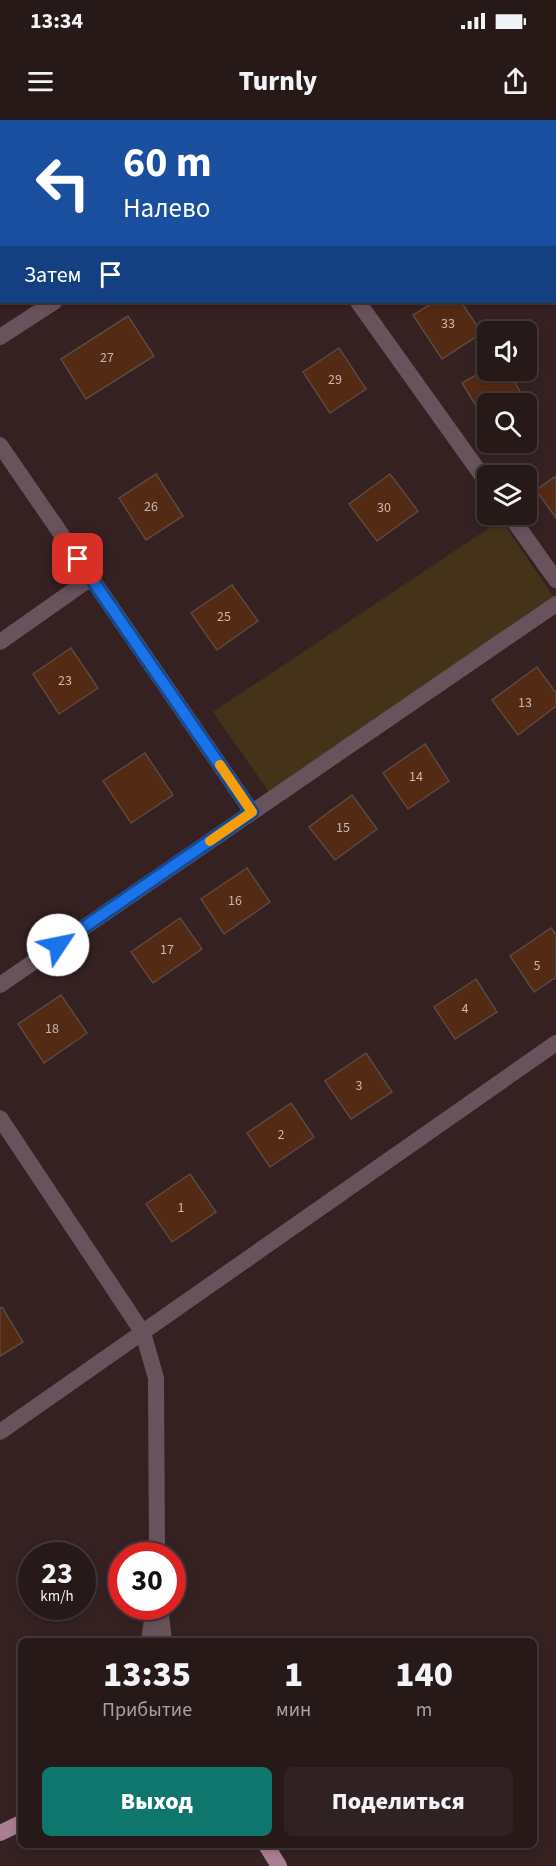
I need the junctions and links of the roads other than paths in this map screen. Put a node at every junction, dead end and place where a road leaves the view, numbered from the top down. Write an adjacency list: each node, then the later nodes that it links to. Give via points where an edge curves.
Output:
1 (52, 303): 3 (street)
2 (359, 303): 5 (street)
3 (0, 337)
4 (0, 445): 7 (street)
5 (477, 469)
6 (517, 525): 8 (street)
7 (91, 578): 10 (street); 11 (street)
8 (556, 580)
9 (556, 604): 11 (street)
10 (0, 642)
11 (252, 812): 12 (street)
12 (0, 985)
13 (556, 1042): 15 (street)
14 (0, 1118): 15 (street)
15 (143, 1333): 16 (street); 17 (street, via 156,1378)
16 (0, 1432)
17 (157, 1542)
18 (152, 1620): 20 (street)
19 (162, 1620): 21 (street)
20 (149, 1638)
21 (164, 1638)
22 (18, 1824): 23 (main road)
23 (0, 1833)
24 (268, 1848): 25 (main road)
25 (279, 1866)

